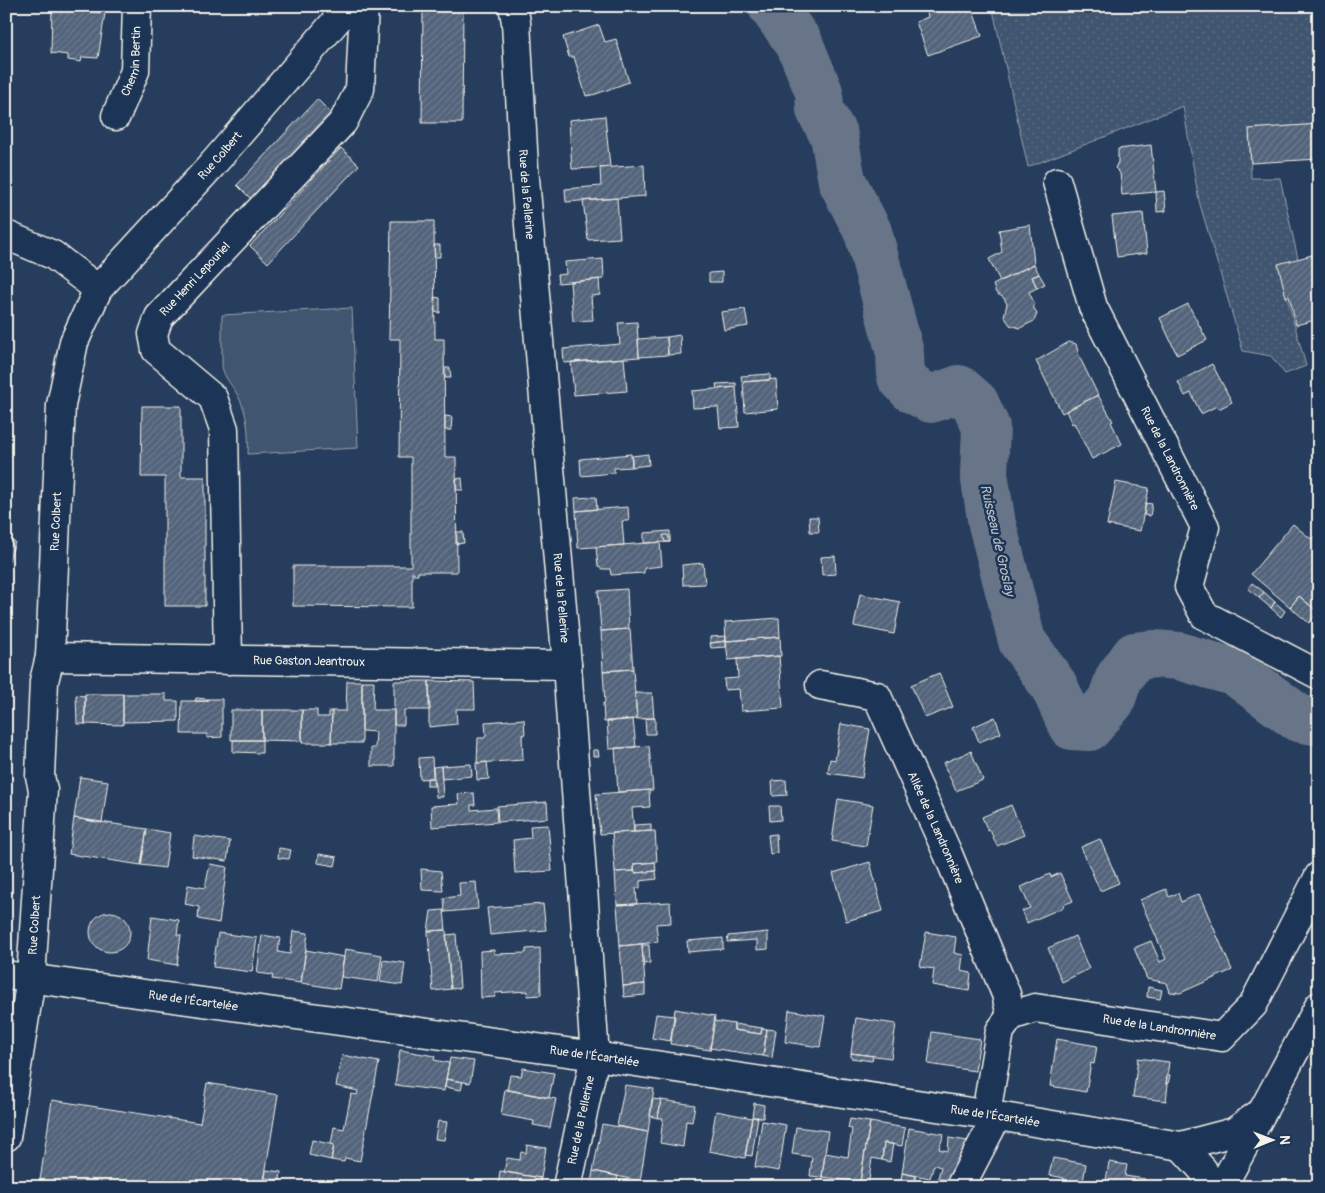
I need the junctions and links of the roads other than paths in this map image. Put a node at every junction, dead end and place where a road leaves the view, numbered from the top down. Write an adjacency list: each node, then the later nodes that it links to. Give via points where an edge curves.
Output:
1 (137, 6): 5 (street, Chemin Bertin, via 135,70)
2 (349, 6): 8 (street, Rue Colbert, via 212,165)
3 (364, 6): 10 (street, Rue Henri Lepouriel, via 360,88 343,122 159,317 154,334 156,350 213,398 224,429)
4 (513, 6): 11 (street, Rue de la Pellerine)
5 (116, 116)
6 (1057, 182): 12 (street, Rue de la Landronnière, via 1093,307 1205,527 1189,587 1204,616)
7 (6, 235): 8 (street, via 53,256)
8 (98, 289): 9 (street, Rue Colbert, via 74,342 61,405)
9 (50, 657): 10 (street, Rue Gaston Jeantroux); 15 (street, Rue Colbert, via 44,682 40,776 43,790)
10 (228, 660): 11 (street, Rue Gaston Jeantroux)
11 (567, 665): 19 (street, Rue de la Pellerine)
12 (1319, 675)
13 (820, 685): 17 (street, Allée de la Landronnière, via 877,696 948,854 1006,994)
14 (1319, 876): 17 (street, Rue de la Landronnière, via 1253,1006 1222,1037 1035,1008)
15 (18, 976): 19 (street, Rue de l'Écartelée); 22 (street, Rue Colbert)
16 (1319, 1006): 20 (street)
17 (1011, 1016): 21 (street, via 1000,1031)
18 (1319, 1034): 28 (street)
19 (595, 1056): 21 (street, Rue de l'Écartelée); 24 (street, Rue de la Pellerine)
20 (1263, 1111): 23 (street, Rue de l'Écartelée, via 1234,1132); 27 (street)
21 (992, 1115): 23 (street, Rue de l'Écartelée); 25 (street)
22 (6, 1137)
23 (1181, 1146): 26 (street, via 1203,1170)
24 (568, 1187)
25 (960, 1187)
26 (1210, 1187)
27 (1222, 1187)
28 (1239, 1187)

